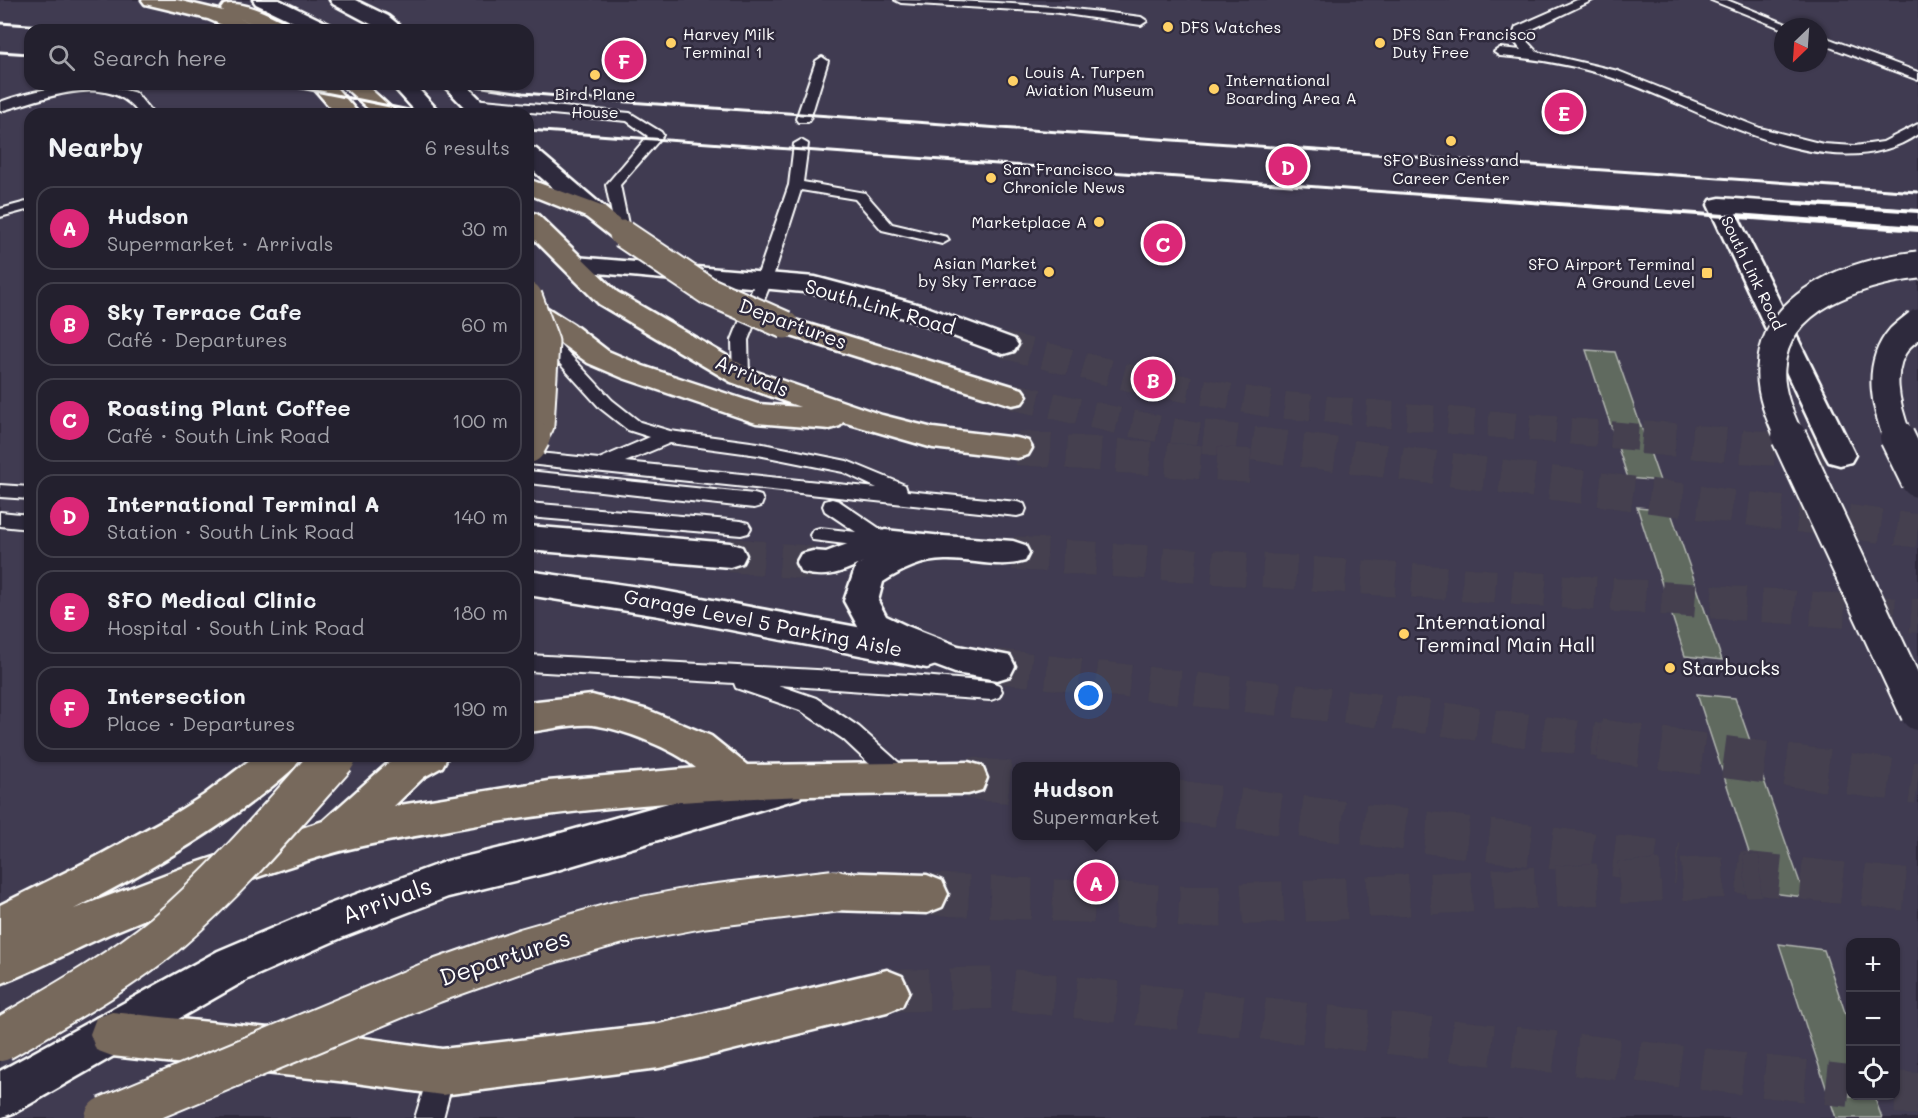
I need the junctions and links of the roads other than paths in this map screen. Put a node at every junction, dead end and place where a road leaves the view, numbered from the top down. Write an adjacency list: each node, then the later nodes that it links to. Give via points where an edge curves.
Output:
1 (152, 0): 10 (main road)
2 (198, 0): 11 (main road)
3 (263, 0): 12 (main road)
4 (340, 0): 13 (main road)
5 (901, 0): 8 (lane, via 1052,9)
6 (1587, 0): 16 (lane, via 1520,30 1518,38)
7 (1717, 0): 9 (lane)
8 (1141, 21)
9 (1774, 22)
10 (238, 24)
11 (273, 24)
12 (313, 24)
13 (387, 24)
14 (1828, 42): 18 (lane)
15 (1500, 52): 16 (lane)
16 (1533, 55): 33 (lane, via 1571,61 1626,78 1748,127 1812,147 1875,148 1896,142)
17 (822, 61): 32 (lane)
18 (1918, 76)
19 (54, 90): 25 (lane)
20 (110, 90): 26 (lane, via 132,96)
21 (326, 90): 27 (main road)
22 (359, 90): 28 (main road)
23 (408, 90): 29 (main road)
24 (459, 90): 30 (main road)
25 (0, 107)
26 (141, 108)
27 (343, 108)
28 (380, 108)
29 (424, 108)
30 (477, 108)
31 (534, 112): 43 (lane, via 630,117 656,135 613,185)
32 (804, 119)
33 (1918, 128)
34 (801, 144): 36 (lane)
35 (534, 159): 39 (main road, Departures)
36 (796, 185): 44 (lane, via 860,196 886,227); 47 (lane)
37 (534, 188): 39 (main road, Departures)
38 (24, 207): 40 (lane)
39 (595, 212): 43 (main road, Departures)
40 (0, 213)
41 (1918, 219): 59 (main road, South Link Road, via 1720,205)
42 (534, 225): 45 (main road, Arrivals)
43 (623, 234): 54 (main road, Departures, bridge, via 708,291 785,325)
44 (942, 240)
45 (575, 265): 47 (main road, South Link Road); 53 (main road, Arrivals, via 608,298)
46 (1918, 266): 84 (main road, bridge, via 1896,267 1853,279 1805,305 1789,320 1780,336 1771,372 1773,394 1784,426)
47 (764, 280): 52 (main road, South Link Road, via 815,285 914,312); 53 (lane, via 740,340)
48 (534, 312): 56 (main road, bridge, via 545,342 540,425)
49 (534, 312): 55 (main road, via 598,357 756,413)
50 (1918, 323): 63 (main road, bridge, via 1895,346 1884,369 1886,408 1894,434)
51 (534, 326): 57 (lane, via 606,404 634,426)
52 (1004, 345)
53 (741, 376): 55 (main road, Arrivals)
54 (1012, 396)
55 (873, 422): 58 (main road, Arrivals, via 933,438)
56 (534, 436)
57 (669, 437): 61 (lane); 66 (lane, via 847,467)
58 (1017, 448)
59 (1840, 455)
60 (534, 458): 61 (lane)
61 (604, 464): 66 (lane)
62 (534, 478): 67 (lane)
63 (1918, 480)
64 (0, 491): 65 (lane)
65 (24, 493)
66 (914, 498): 69 (lane)
67 (754, 501)
68 (832, 506): 75 (lane)
69 (1017, 509)
70 (534, 511): 74 (lane)
71 (0, 519): 72 (lane)
72 (24, 521)
73 (534, 538): 74 (main road)
74 (736, 542)
75 (885, 542): 76 (main road); 77 (main road, via 828,564)
76 (943, 548): 78 (main road); 80 (main road, via 896,558 868,575 861,601 874,625)
77 (816, 549)
78 (1013, 553)
79 (534, 583): 80 (main road, Garage Level 5 Parking Aisle)
80 (955, 659): 83 (main road, Garage Level 5 Parking Aisle)
81 (534, 663): 82 (lane)
82 (725, 675): 83 (lane, via 911,684); 89 (lane, via 808,704 851,733)
83 (994, 678)
84 (1918, 713)
85 (534, 716): 92 (main road, via 592,711 635,721 698,747)
86 (274, 762): 95 (main road, via 210,813 134,858)
87 (330, 762): 99 (main road, bridge, via 228,877 163,934 91,986)
88 (418, 762): 93 (main road)
89 (899, 777): 90 (main road, Arrivals); 91 (main road, Arrivals)
90 (968, 778)
91 (805, 780): 92 (main road, Arrivals); 98 (main road, Arrivals, via 547,855 447,879 233,965)
92 (741, 783): 93 (main road, Arrivals, via 574,794 456,811)
93 (335, 835): 96 (main road, Arrivals, via 201,879)
94 (927, 894): 102 (main road, Departures, bridge, via 833,891 690,909 617,923 526,948 433,982)
95 (0, 926)
96 (0, 964)
97 (887, 991): 100 (main road, via 659,1046)
98 (112, 1034): 100 (main road); 101 (main road, Arrivals)
99 (0, 1040)
100 (442, 1072): 103 (lane)
101 (0, 1096)
102 (106, 1118)
103 (429, 1118)

